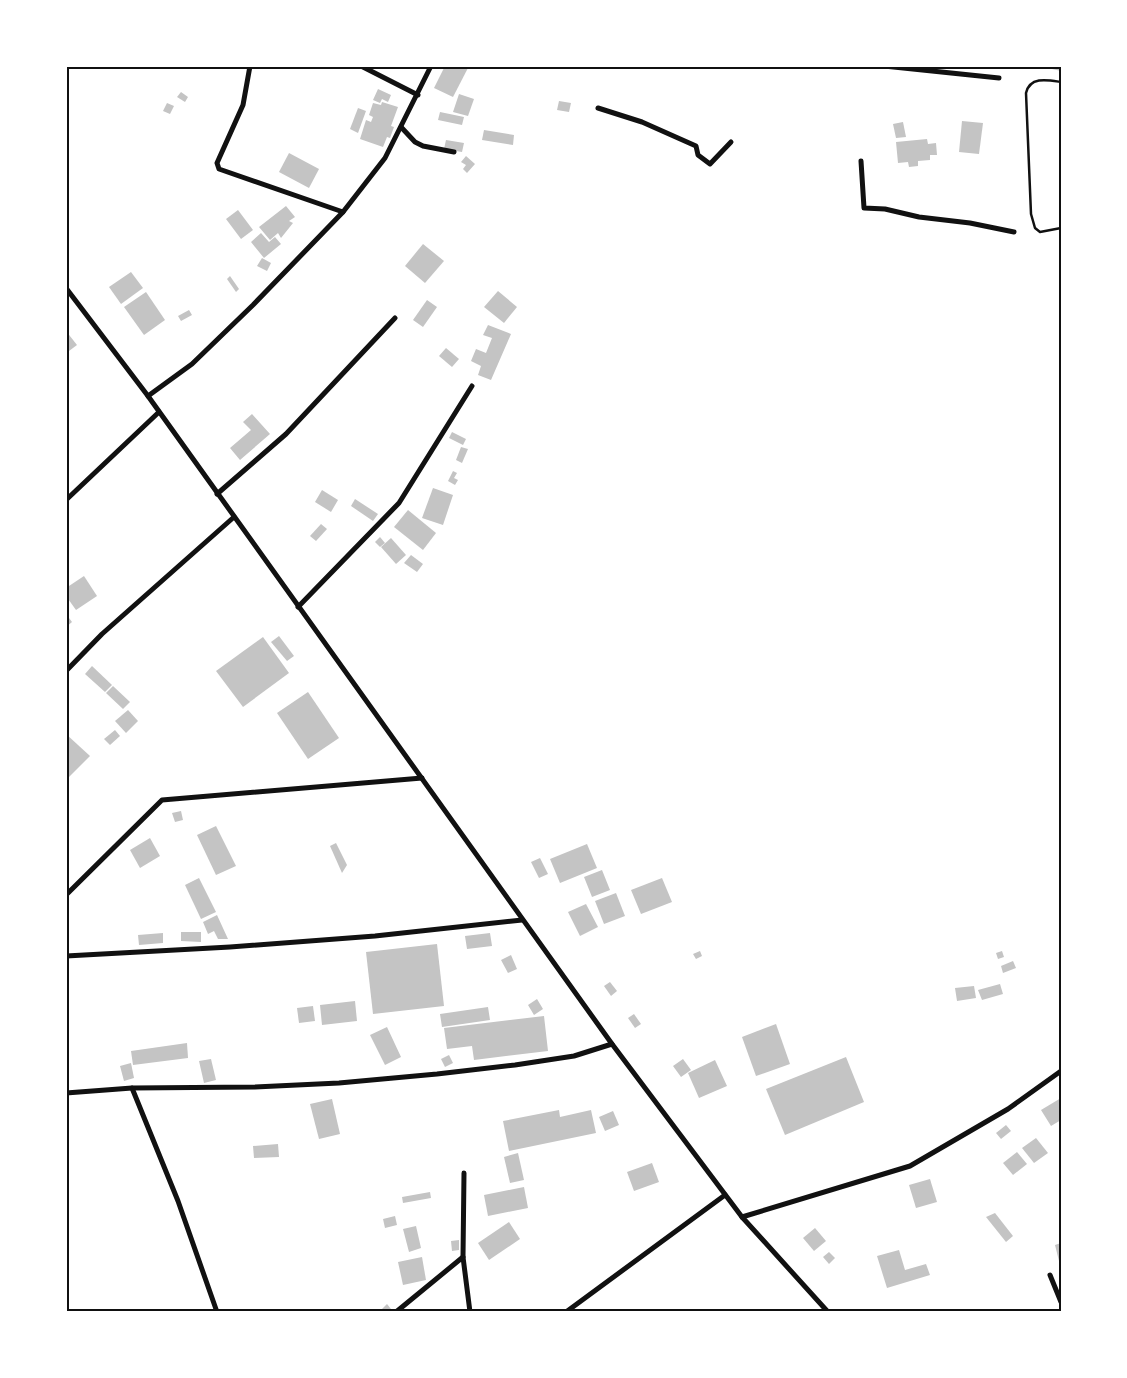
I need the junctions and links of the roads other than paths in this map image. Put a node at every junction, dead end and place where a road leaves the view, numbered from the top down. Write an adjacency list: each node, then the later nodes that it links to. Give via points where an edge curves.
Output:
1 (250, 66): 13 (street, via 243,105 217,163 219,169)
2 (361, 66): 7 (street)
3 (431, 66): 7 (street)
4 (884, 66): 5 (street)
5 (999, 78)
6 (1061, 82): 14 (lane, via 1042,79 1027,88 1026,93 1031,214 1035,228 1040,232)
7 (418, 95): 9 (street)
8 (598, 108): 10 (street, via 642,122 696,146 698,155 710,164)
9 (401, 127): 11 (street, via 423,146); 13 (street, via 385,158)
10 (732, 142)
11 (454, 152)
12 (861, 160): 15 (street, via 864,208)
13 (343, 212): 19 (street, via 192,364)
14 (1061, 228)
15 (1014, 232)
16 (66, 288): 19 (street)
17 (395, 318): 21 (street, via 286,434)
18 (472, 386): 24 (street, via 399,503)
19 (148, 396): 20 (street)
20 (159, 412): 21 (street); 22 (street)
21 (217, 494): 23 (street)
22 (66, 500)
23 (234, 517): 24 (street); 25 (street, via 102,634)
24 (298, 607): 26 (street)
25 (66, 671)
26 (422, 778): 27 (street, via 162,800); 28 (street)
27 (66, 895)
28 (522, 920): 29 (street, via 366,937); 30 (street)
29 (66, 956)
30 (612, 1044): 32 (street, via 574,1056 339,1083); 35 (street)
31 (1061, 1071): 36 (street, via 1008,1109 910,1166)
32 (132, 1088): 33 (street); 40 (street)
33 (66, 1093)
34 (464, 1173): 37 (street)
35 (725, 1195): 36 (street); 43 (street)
36 (742, 1218): 44 (street)
37 (462, 1256): 41 (street); 42 (street)
38 (1050, 1275): 39 (street)
39 (1061, 1302)
40 (218, 1312)
41 (396, 1312)
42 (470, 1312)
43 (566, 1312)
44 (828, 1312)

